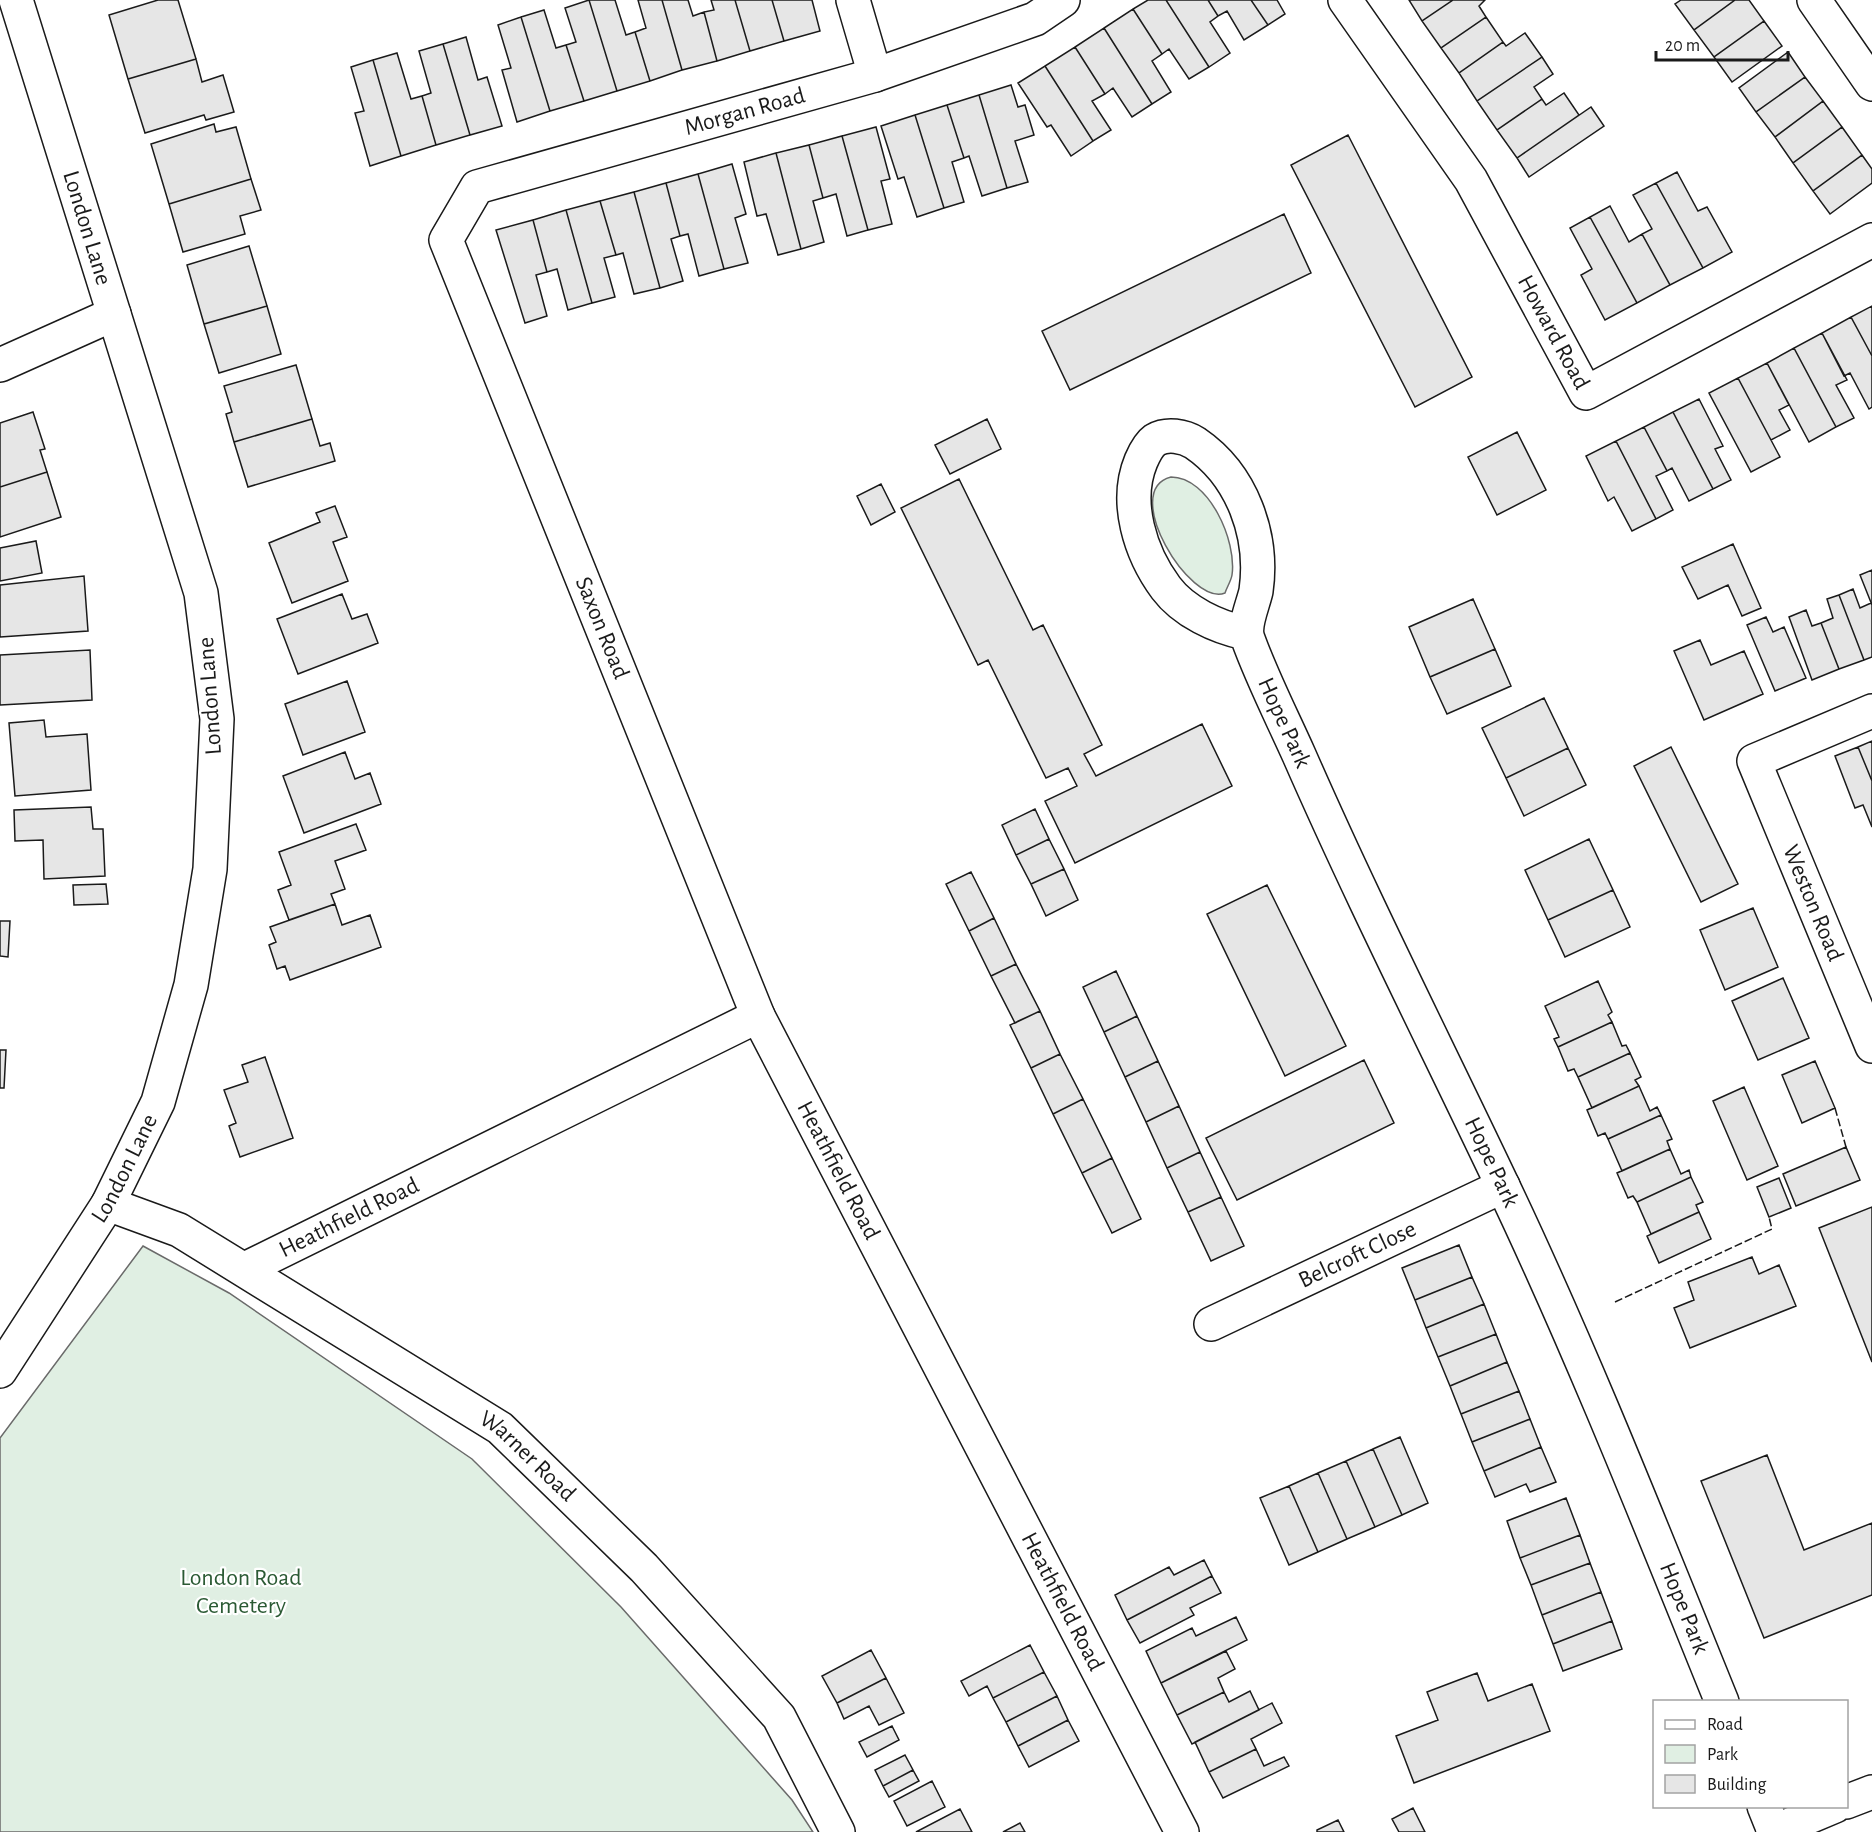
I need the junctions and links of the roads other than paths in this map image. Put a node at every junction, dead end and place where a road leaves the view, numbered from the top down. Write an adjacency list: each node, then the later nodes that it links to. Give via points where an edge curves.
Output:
1 (16, 0): 10 (street, London Lane)
2 (853, 0): 6 (street)
3 (1063, 0): 6 (street, Morgan Road, via 1035,19)
4 (1345, 0): 9 (street, Howard Road, via 1471,180 1586,393)
5 (1814, 0): 7 (street)
6 (875, 75): 8 (street, Morgan Road, via 477,187)
7 (1872, 84)
8 (446, 240): 14 (street, Saxon Road)
9 (1872, 240)
10 (114, 314): 11 (street); 17 (street, London Lane, via 201,593 217,719 210,869 191,985 158,1102)
11 (0, 364)
12 (1245, 633): 12 (street, via 1200,616 1168,590 1153,566 1135,516 1134,489 1145,452 1156,439 1174,435 1189,439 1211,454 1242,500 1254,530 1258,555 1256,587); 16 (street, Hope Park, via 1323,811)
13 (1872, 711): 15 (street, Weston Road, via 1754,761)
14 (758, 1016): 18 (street, Heathfield Road); 27 (street, Heathfield Road)
15 (1872, 1046)
16 (1503, 1186): 19 (street, Belcroft Close); 21 (street, Hope Park, via 1583,1359)
17 (108, 1204): 18 (street, Warner Road, via 179,1230); 20 (street, London Lane)
18 (245, 1269): 26 (street, Warner Road, via 500,1428 644,1568 779,1717)
19 (1211, 1324)
20 (0, 1371)
21 (1722, 1700)
22 (1872, 1792): 23 (street)
23 (1848, 1801)
24 (1765, 1808): 28 (street)
25 (1822, 1818): 28 (street)
26 (838, 1832)
27 (1182, 1832)
28 (1774, 1832)

